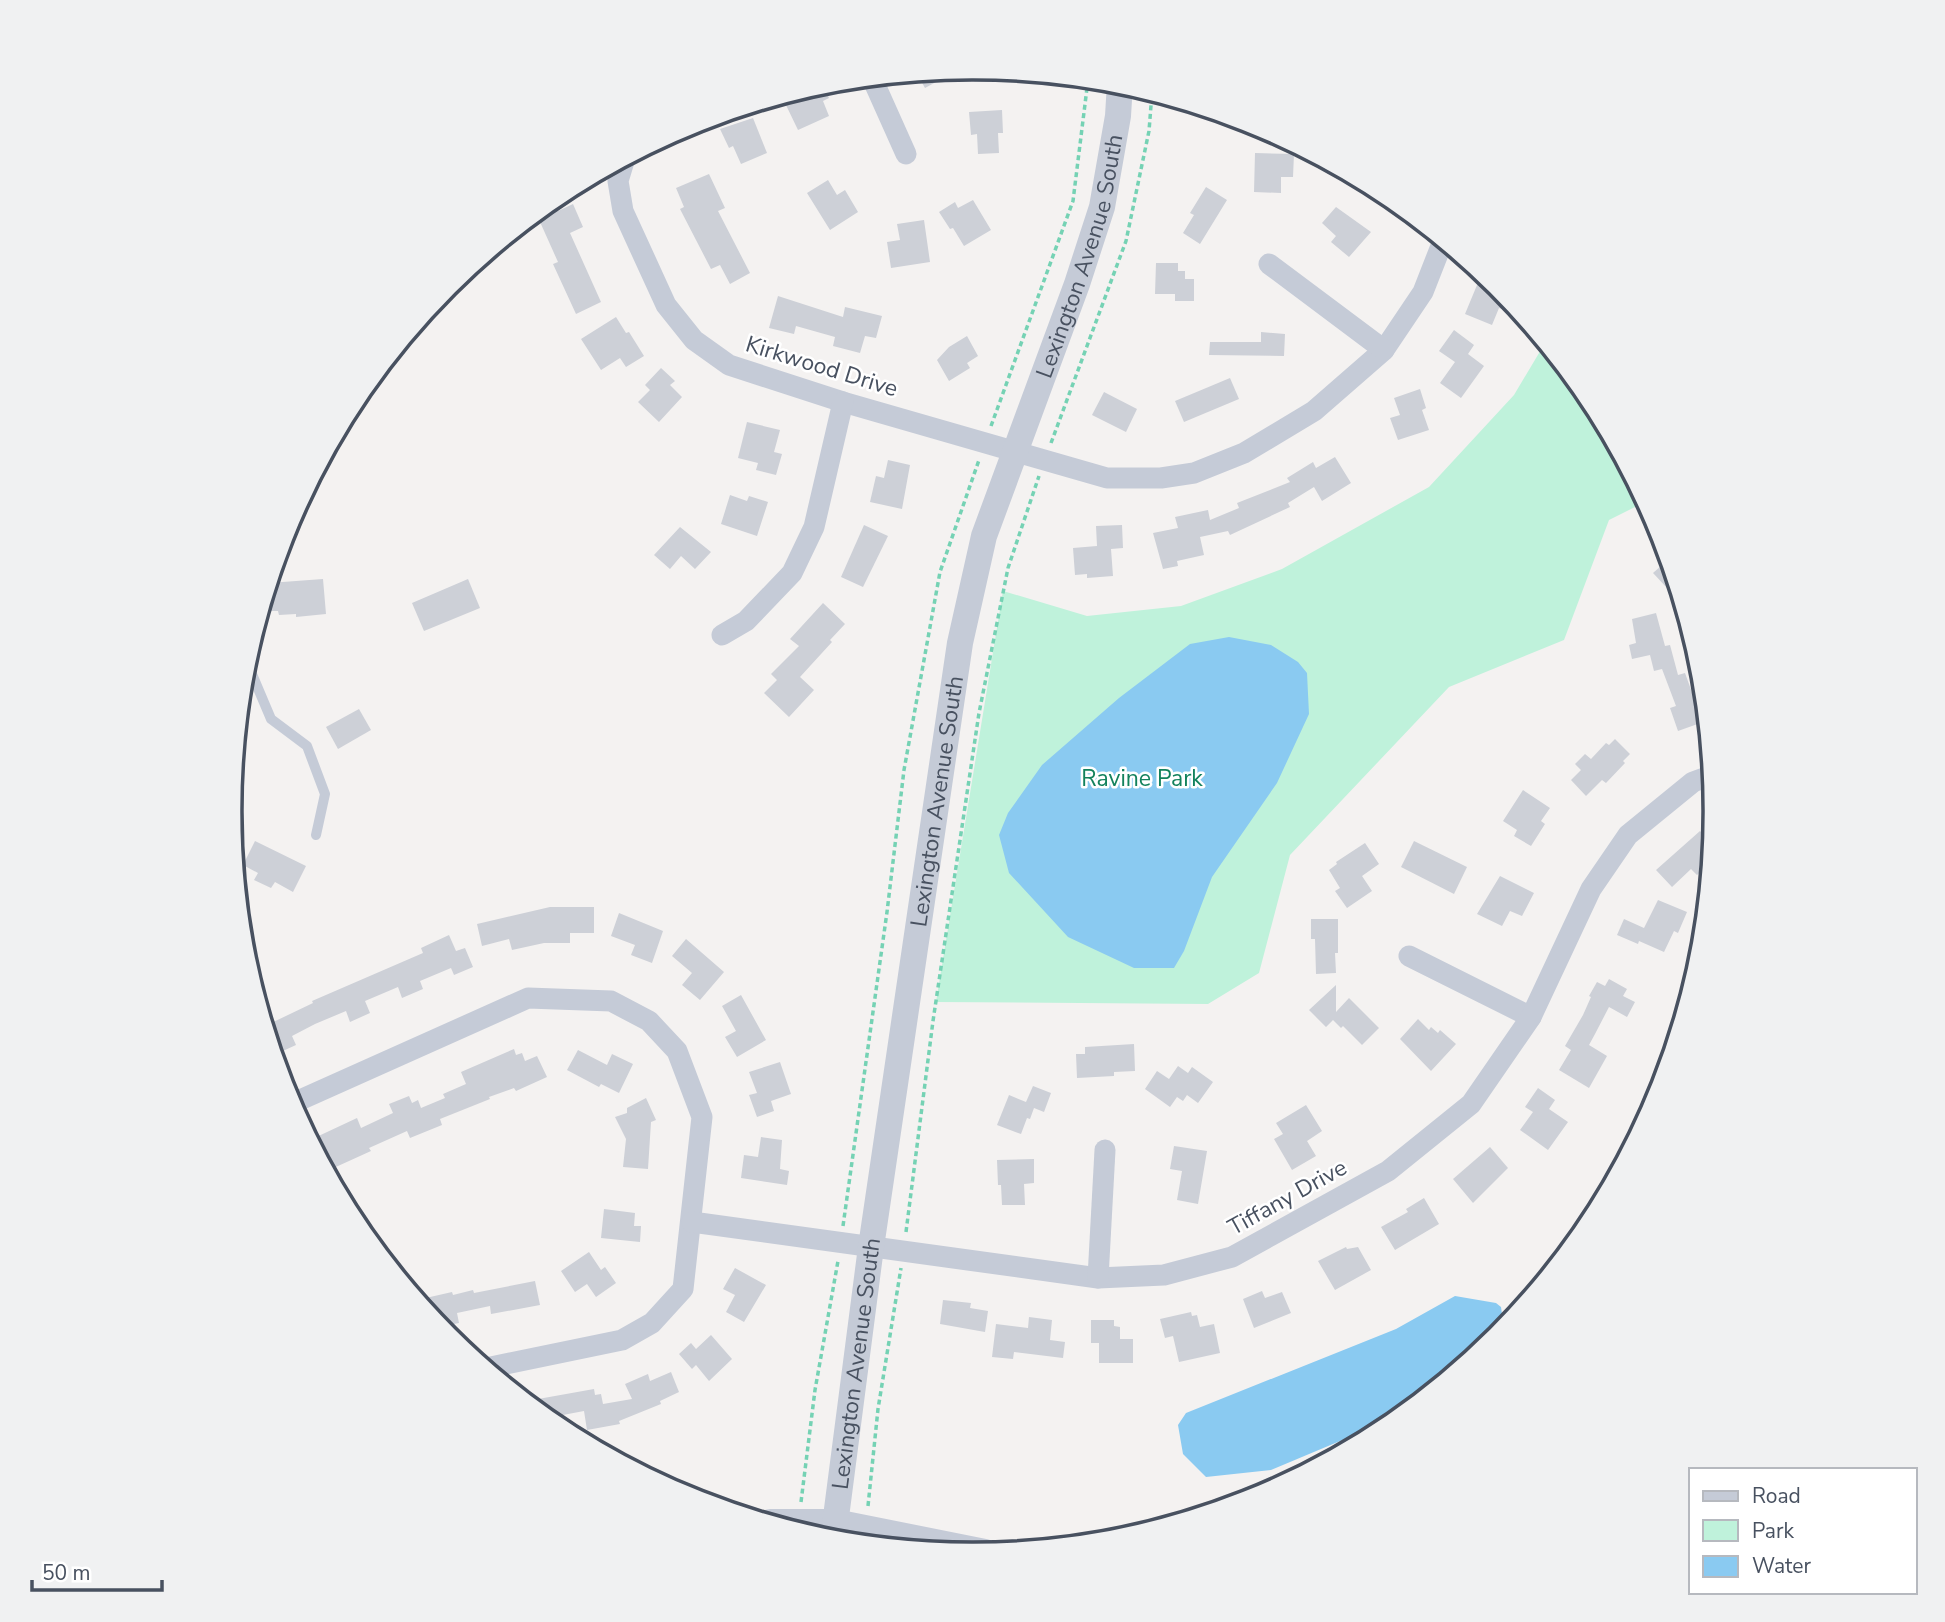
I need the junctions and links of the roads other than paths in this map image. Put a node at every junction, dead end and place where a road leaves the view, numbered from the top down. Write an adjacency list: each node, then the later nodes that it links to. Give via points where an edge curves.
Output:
1 (876, 87): 3 (street)
2 (1119, 96): 9 (street, Lexington Avenue South, via 1102,207)
3 (906, 154)
4 (621, 170): 8 (street, Kirkwood Drive, via 618,181 623,211 666,305 694,340 729,365)
5 (1440, 250): 7 (street, Kirkwood Drive, via 1423,292)
6 (1269, 264): 7 (street)
7 (1384, 350): 9 (street, Kirkwood Drive, via 1314,411 1244,453 1194,473 1107,478)
8 (843, 402): 9 (street, Kirkwood Drive); 10 (street, via 814,527 792,573 746,621)
9 (1015, 450): 19 (street, Lexington Avenue South, via 984,536 960,643)
10 (722, 635)
11 (254, 679): 13 (lane, via 271,719 307,746 325,794)
12 (1702, 779): 15 (street, Tiffany Drive, via 1628,835 1591,888)
13 (316, 835)
14 (1409, 956): 15 (street)
15 (1531, 1017): 20 (street, Tiffany Drive, via 1471,1104 1388,1171 1232,1257 1164,1275)
16 (302, 1099): 18 (street, via 528,999 611,1001 649,1021 677,1051 702,1117)
17 (1105, 1150): 20 (street)
18 (692, 1222): 19 (street, Tiffany Drive); 21 (street, via 682,1289 652,1323 622,1340)
19 (871, 1248): 20 (street, Tiffany Drive); 22 (street, Lexington Avenue South)
20 (1097, 1278)
21 (498, 1366)
22 (834, 1528)
23 (847, 1530): 24 (street, via 866,1528)
24 (926, 1540)

